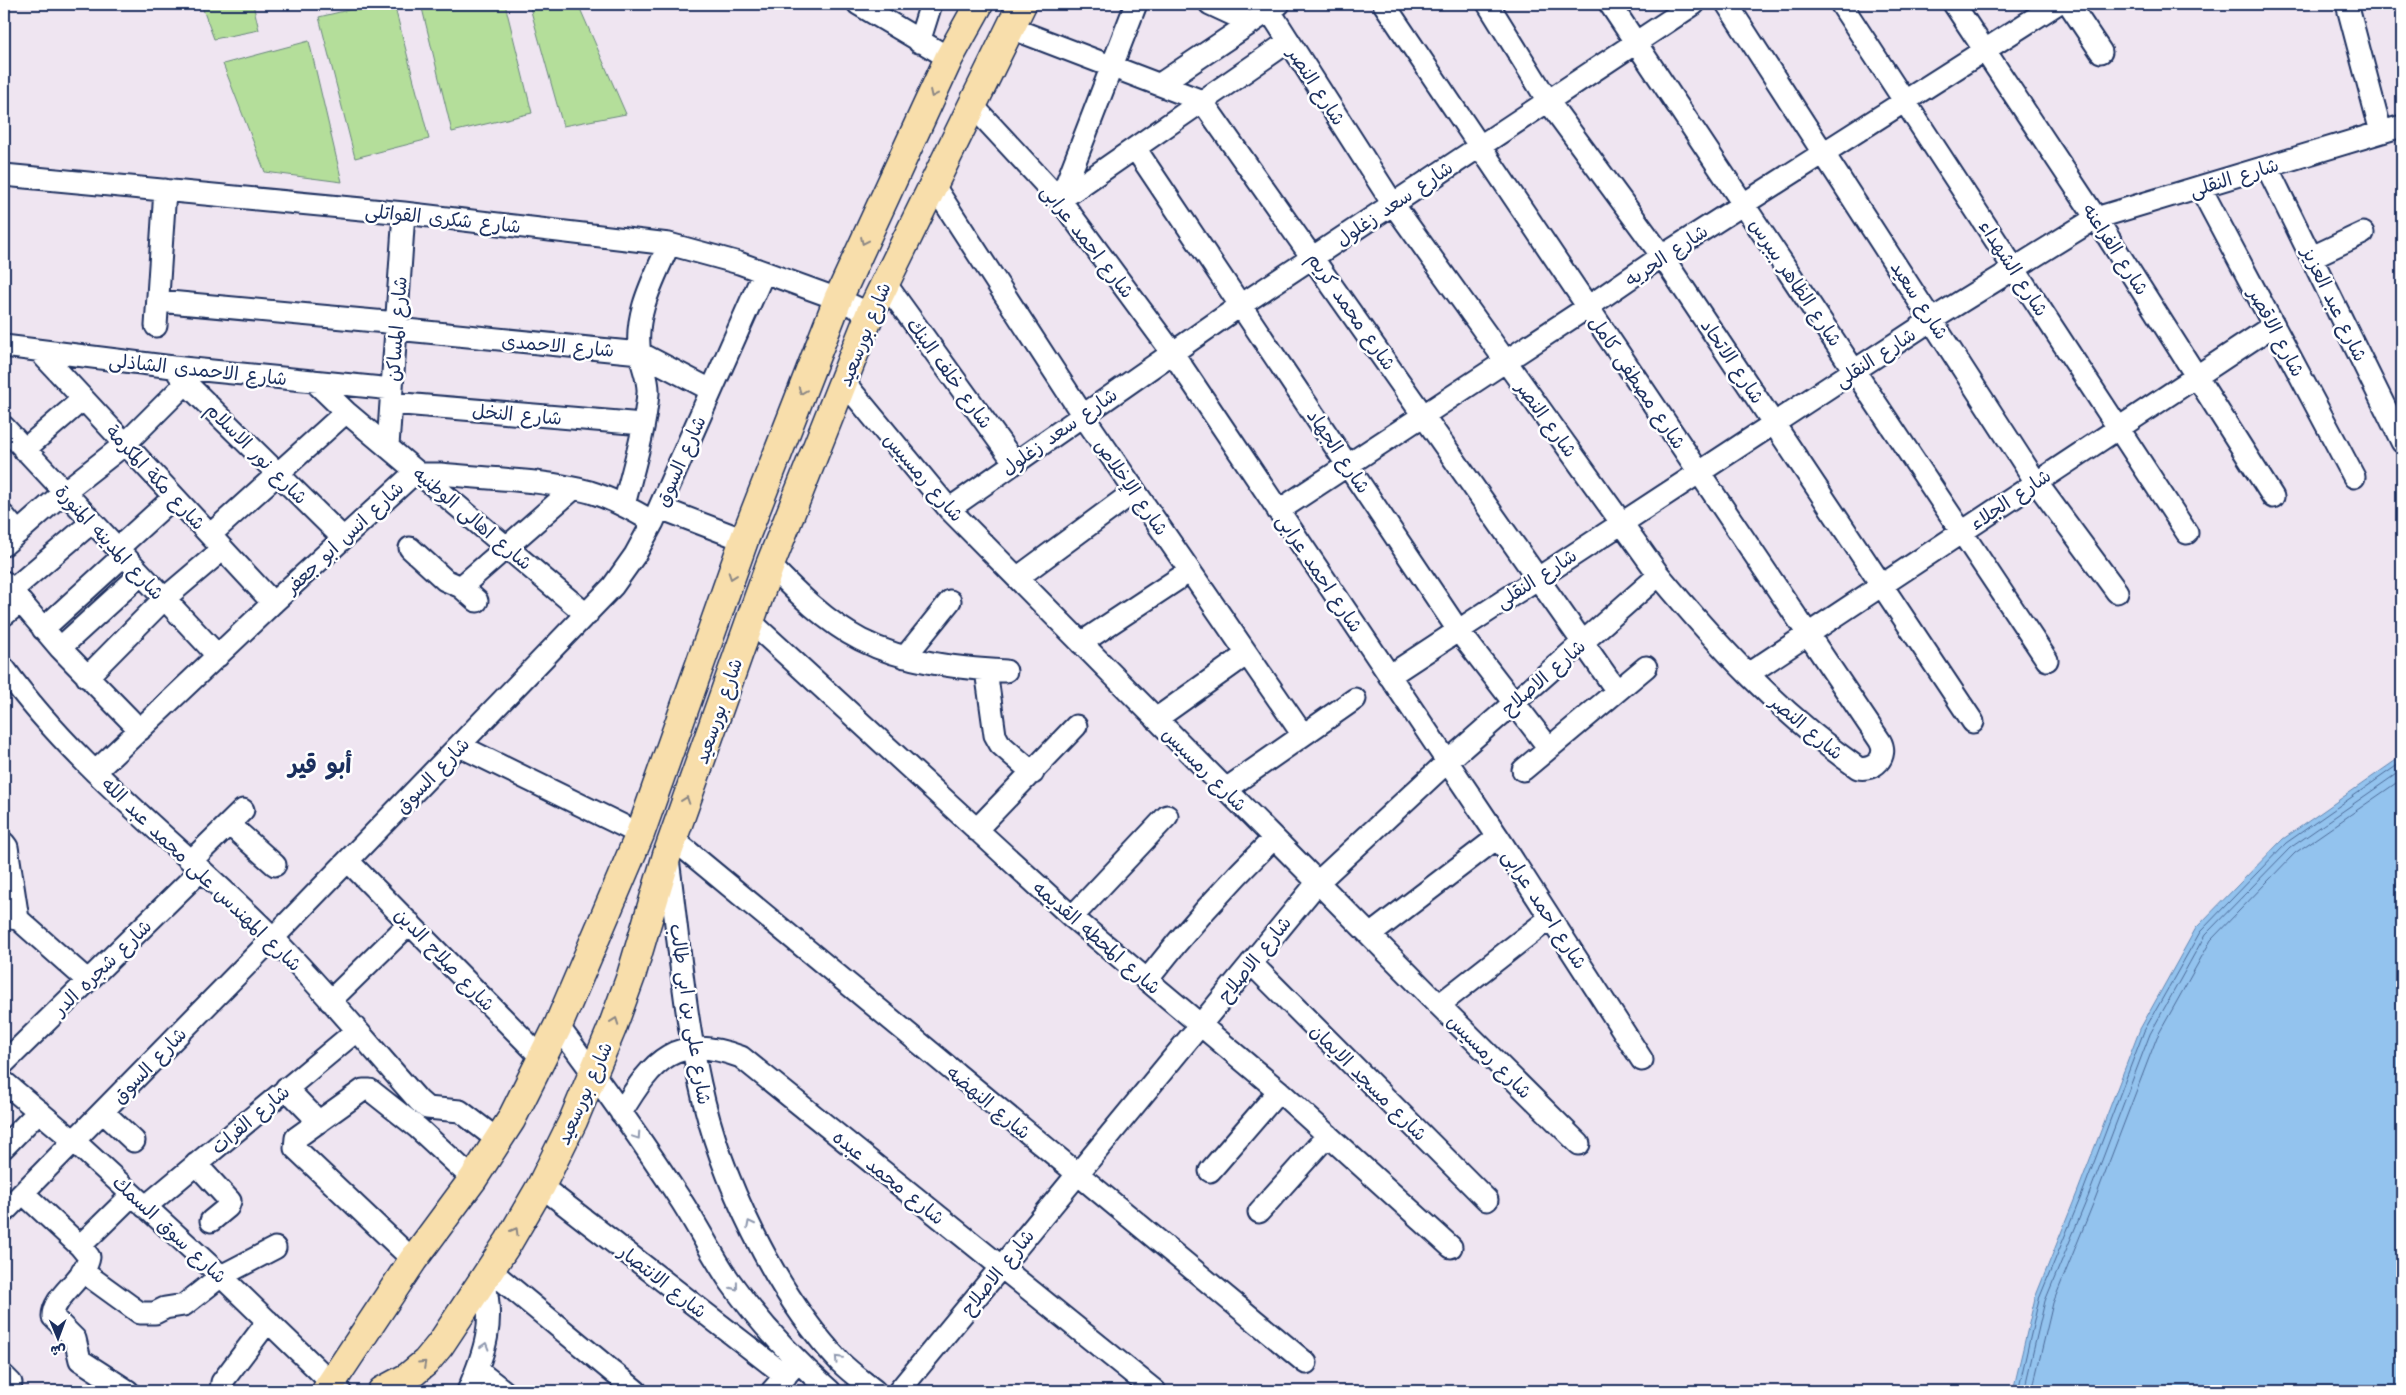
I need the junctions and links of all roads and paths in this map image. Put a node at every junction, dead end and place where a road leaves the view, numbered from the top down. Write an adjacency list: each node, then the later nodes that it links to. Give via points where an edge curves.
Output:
1 (858, 4): 21 (street)
2 (931, 4): 21 (street)
3 (979, 4): 25 (main road, شارع بورسعيد)
4 (1022, 4): 19 (main road, شارع بورسعيد)
5 (1136, 4): 26 (street)
6 (1210, 4): 18 (street)
7 (1384, 4): 34 (street, شارع مصطفى كامل)
8 (1488, 4): 29 (street, شارع الاتحاد)
9 (1610, 4): 22 (street, شارع الظاهر بيبرس)
10 (1694, 4): 22 (street, شارع سعد زغلول)
11 (1727, 4): 36 (street, شارع سعيد)
12 (1841, 4): 30 (street, شارع الشهداء)
13 (1954, 4): 23 (street, شارع الفراعنه)
14 (2057, 4): 23 (street, شارع الحريه)
15 (2069, 4): 24 (street)
16 (2347, 4): 33 (street)
17 (1274, 7): 18 (street); 20 (street, شارع النصر)
18 (1251, 23): 27 (street)
19 (1010, 28): 26 (street); 31 (main road, شارع بورسعيد)
20 (1289, 41): 28 (street); 43 (street, شارع النصر)
21 (919, 42): 25 (street)
22 (1636, 42): 29 (street, شارع سعد زغلول); 44 (street, شارع الظاهر بيبرس)
23 (1984, 50): 30 (street, شارع الحريه); 46 (street, شارع الفراعنه)
24 (2101, 52)
25 (949, 58): 55 (main road, شارع بورسعيد, one-way to 55)
26 (1111, 66): 27 (street); 42 (street)
27 (1160, 84): 28 (street)
28 (1202, 101): 35 (street); 49 (street, شارع محمد كريم)
29 (1548, 101): 34 (street, شارع سعد زغلول); 50 (street, شارع الاتحاد)
30 (1905, 101): 36 (street, شارع الحريه); 52 (street, شارع الشهداء)
31 (972, 105): 39 (main road, شارع بورسعيد); 42 (street, شارع احمد عرابى)
32 (2402, 126): 33 (street, شارع النقلى)
33 (2381, 132): 37 (street, شارع النقلى)
34 (1480, 146): 43 (street, شارع سعد زغلول); 58 (street, شارع مصطفى كامل)
35 (1135, 148): 42 (street); 57 (street, شارع الجهاد)
36 (1824, 152): 44 (street, شارع الحريه); 60 (street, شارع سعيد)
37 (2267, 167): 40 (street, شارع النقلى); 51 (street, شارع عبد العزيز)
38 (4, 175): 41 (street, شارع شكرى القواتلى)
39 (934, 186): 54 (main road, شارع بورسعيد); 78 (street, شارع الإخلاص)
40 (2200, 187): 46 (street, شارع النقلى); 61 (street, شارع الاقصر)
41 (165, 190): 45 (street, شارع شكرى القواتلى); 56 (street)
42 (1060, 200): 66 (street, شارع احمد عرابى)
43 (1393, 204): 49 (street, شارع سعد زغلول); 68 (street, شارع النصر)
44 (1744, 204): 50 (street, شارع الحريه); 69 (street, شارع الظاهر بيبرس)
45 (404, 213): 48 (street, شارع شكرى القواتلى); 63 (street, شارع المساكن)
46 (2096, 218): 52 (street, شارع النقلى); 71 (street, شارع الفراعنه)
47 (2363, 233): 51 (street)
48 (669, 244): 53 (street, شارع شكرى القواتلى); 67 (street, via 642,308)
49 (1314, 256): 57 (street, شارع سعد زغلول); 79 (street, شارع محمد كريم)
50 (1662, 256): 58 (street, شارع الحريه); 80 (street, شارع الاتحاد)
51 (2312, 257): 84 (street, شارع عبد العزيز)
52 (2014, 268): 60 (street, شارع النقلى); 83 (street, شارع الشهداء)
53 (764, 272): 55 (street, شارع شكرى القواتلى); 74 (street, شارع السوق)
54 (885, 283): 59 (main road, شارع بورسعيد); 88 (street, شارع خلف البنك)
55 (838, 299): 59 (street, شارع شكرى القواتلى); 111 (main road, شارع بورسعيد, one-way to 111)
56 (158, 300): 62 (street); 63 (street, شارع الاحمدى)
57 (1241, 305): 66 (street, شارع سعد زغلول); 89 (street, شارع الجهاد)
58 (1588, 307): 68 (street, شارع الحريه); 90 (street, شارع مصطفى كامل)
59 (870, 314): 73 (main road, شارع بورسعيد)
60 (1933, 320): 69 (street, شارع النقلى); 94 (street, شارع سعيد)
61 (2274, 324): 71 (street, شارع الجلاء); 93 (street, شارع الاقصر)
62 (156, 326)
63 (397, 326): 67 (street, شارع الاحمدى); 75 (street, شارع المساكن)
64 (4, 346): 65 (street, شارع الاحمدى الشاذلى)
65 (39, 351): 70 (street, شارع الاحمدى الشاذلى); 76 (street, شارع مكة المكرمة)
66 (1172, 352): 78 (street, شارع سعد زغلول); 102 (street, شارع احمد عرابى)
67 (640, 353): 74 (street, شارع الاحمدى); 81 (street, via 648,392)
68 (1505, 362): 79 (street, شارع الحريه); 106 (street, شارع النصر)
69 (1854, 370): 80 (street, شارع النقلى); 107 (street, شارع الظاهر بيبرس)
70 (180, 375): 72 (street, شارع الاحمدى الشاذلى); 85 (street); 91 (street, شارع نور الاسلام)
71 (2196, 376): 83 (street, شارع الجلاء); 99 (street, شارع الفراعنه)
72 (314, 382): 75 (street, شارع الاحمدى الشاذلى); 77 (street, شارع اهالى الوطنيه)
73 (844, 382): 101 (street, شارع رمسيس); 116 (main road, شارع بورسعيد)
74 (711, 390): 103 (street, شارع السوق)
75 (392, 396): 81 (street, شارع النخل); 86 (street, شارع المساكن)
76 (83, 399): 85 (street, شارع مكة المكرمة); 87 (street)
77 (346, 412): 86 (street, شارع اهالى الوطنيه); 91 (street)
78 (1082, 414): 88 (street, شارع سعد زغلول); 96 (street, شارع الإخلاص)
79 (1424, 415): 89 (street, شارع الحريه); 120 (street, شارع محمد كريم)
80 (1774, 423): 90 (street, شارع النقلى); 122 (street, شارع الاتحاد)
81 (643, 424): 100 (street)
82 (4, 427): 87 (street, شارع المدينه المنورة)
83 (2118, 428): 94 (street, شارع الجلاء); 108 (street, شارع الشهداء)
84 (2402, 442)
85 (125, 444): 97 (street); 98 (street, شارع مكة المكرمة)
86 (388, 446): 92 (street, شارع اهالى الوطنيه)
87 (24, 450): 97 (street, شارع المدينه المنورة)
88 (1015, 462): 101 (street, شارع سعد زغلول)
89 (1348, 465): 102 (street, شارع الحريه); 133 (street, شارع الجهاد)
90 (1699, 471): 106 (street, شارع النقلى); 134 (street, شارع مصطفى كامل)
91 (278, 474): 109 (street, شارع نور الاسلام); 112 (street)
92 (422, 474): 95 (street, شارع انس ابو جعفر); 109 (street, شارع انس ابو جعفر, via 410,477); 113 (street, شارع اهالى الوطنيه)
93 (2354, 477)
94 (2036, 482): 107 (street, شارع الجلاء); 124 (street, شارع سعيد)
95 (573, 489): 100 (street, شارع انس ابو جعفر); 113 (street)
96 (1135, 490): 117 (street, شارع الإخلاص); 121 (street)
97 (64, 492): 105 (street, شارع المدينه المنورة); 110 (street)
98 (174, 497): 112 (street, شارع مكة المكرمة); 115 (street)
99 (2273, 497)
100 (624, 505): 103 (street, شارع انس ابو جعفر)
101 (949, 509): 121 (street, شارع رمسيس)
102 (1278, 511): 145 (street, شارع احمد عرابى)
103 (656, 515): 111 (street, شارع انس ابو جعفر); 130 (street, شارع السوق, via 613,586)
104 (4, 516): 110 (street)
105 (92, 522): 115 (street, شارع المدينه المنورة); 125 (street)
106 (1621, 522): 119 (street, شارع النصر); 120 (street, شارع النقلى)
107 (1962, 532): 122 (street, شارع الجلاء); 141 (street, شارع الظاهر بيبرس)
108 (2187, 533)
109 (343, 538): 129 (street, شارع انس ابو جعفر)
110 (11, 539)
111 (744, 540): 166 (main road, شارع بورسعيد, one-way to 166)
112 (216, 542): 126 (street); 129 (street, شارع مكة المكرمة)
113 (507, 547): 123 (street); 130 (street, شارع اهالى الوطنيه)
114 (410, 548): 123 (street, via 445,580)
115 (120, 552): 118 (street, شارع المدينه المنورة); 132 (street)
116 (770, 565): 131 (main road, شارع بورسعيد); 140 (street, via 828,619 861,640)
117 (1190, 571): 136 (street); 138 (street, شارع الإخلاص)
118 (141, 574): 126 (street, شارع المدينه المنورة); 137 (street)
119 (1659, 575): 135 (street, شارع الاصلاح); 144 (street, شارع النصر, via 1704,629)
120 (1538, 577): 133 (street, شارع النقلى); 135 (street, شارع محمد كريم)
121 (1017, 578): 136 (street, شارع رمسيس)
122 (1882, 585): 134 (street, شارع الجلاء); 152 (street, شارع الاتحاد)
123 (461, 587): 127 (street)
124 (2117, 592)
125 (10, 597): 132 (street)
126 (164, 599): 139 (street, شارع المدينه المنورة); 146 (street)
127 (476, 601)
128 (950, 601): 140 (street)
129 (273, 603): 139 (street, شارع انس ابو جعفر)
130 (587, 615): 156 (street, شارع السوق)
131 (750, 621): 165 (street, شارع المحطه القديمه); 170 (main road, شارع بورسعيد, one-way to 131)
132 (43, 629): 137 (street)
133 (1458, 630): 145 (street, شارع النقلى); 150 (street, شارع الجهاد)
134 (1808, 634): 144 (street, شارع الجلاء); 158 (street, شارع مصطفى كامل, via 1880,742 1884,751)
135 (1583, 642): 148 (street, شارع محمد كريم); 150 (street, شارع الاصلاح)
136 (1081, 643): 151 (street, شارع رمسيس)
137 (60, 648): 146 (street)
138 (1247, 654): 151 (street); 155 (street, شارع الإخلاص)
139 (218, 656): 154 (street, شارع انس ابو جعفر)
140 (905, 657): 162 (street, via 955,668 996,670 995,734 1000,744)
141 (2047, 660)
142 (1646, 667): 148 (street)
143 (4, 668): 147 (street, شارع المهندس على محمد عبد الله)
144 (1748, 674): 158 (street, شارع النصر, via 1805,728 1858,768 1868,768)
145 (1389, 676): 159 (street, شارع احمد عرابى)
146 (87, 677): 154 (street)
147 (12, 690): 161 (street, شارع المهندس على محمد عبد الله)
148 (1617, 691): 157 (street)
149 (1355, 699): 155 (street)
150 (1514, 702): 157 (street, شارع الجهاد); 159 (street, شارع الاصلاح)
151 (1156, 718): 163 (street, شارع رمسيس)
152 (1973, 722)
153 (1076, 726): 162 (street)
154 (140, 730): 161 (street, شارع انس ابو جعفر)
155 (1303, 735): 163 (street)
156 (460, 746): 166 (street); 171 (street, شارع السوق)
157 (1549, 748): 160 (street)
158 (1879, 761)
159 (1447, 762): 167 (street, شارع احمد عرابى); 174 (street, شارع الاصلاح)
160 (1523, 770)
161 (95, 772): 172 (street, شارع المهندس على محمد عبد الله)
162 (1033, 773): 165 (street)
163 (1226, 789): 168 (street, شارع رمسيس)
164 (1167, 816): 175 (street)
165 (976, 830): 175 (street, شارع المحطه القديمه)
166 (640, 834): 187 (main road, شارع بورسعيد)
167 (1498, 837): 177 (street, شارع احمد عرابى); 179 (street)
168 (1274, 838): 174 (street, شارع رمسيس); 182 (street, via 1186,930)
169 (4, 843): 176 (street, via 7,847)
170 (670, 847): 189 (street, شارع على بن ابى طالب); 193 (main road, شارع بورسعيد, one-way to 170, via 631,976); 211 (street, شارع النهضه)
171 (348, 861): 178 (street, شارع صلاح الدين); 180 (street, شارع السوق)
172 (196, 865): 173 (street, شارع شجره الدر, via 236,817); 180 (street, شارع المهندس على محمد عبد الله); 183 (street, شارع شجره الدر)
173 (275, 865)
174 (1318, 882): 179 (street, شارع رمسيس); 181 (street, شارع الاصلاح)
175 (1072, 917): 182 (street, شارع المحطه القديمه)
176 (11, 918): 183 (street)
177 (1550, 918): 185 (street); 191 (street, شارع احمد عرابى)
178 (410, 923): 184 (street); 190 (street, شارع صلاح الدين)
179 (1370, 935): 185 (street, شارع رمسيس)
180 (274, 938): 184 (street, شارع المهندس على محمد عبد الله); 199 (street, شارع السوق)
181 (1251, 963): 186 (street, شارع الاصلاح); 215 (street, شارع مسجد الايمان)
182 (1147, 980): 186 (street, شارع المحطه القديمه)
183 (88, 981): 192 (street, شارع شجره الدر)
184 (330, 1001): 188 (street, شارع المهندس على محمد عبد الله)
185 (1438, 1005): 207 (street, شارع رمسيس)
186 (1200, 1025): 196 (street, شارع المحطه القديمه); 211 (street, شارع الاصلاح)
187 (558, 1026): 190 (main road, شارع بورسعيد); 193 (street)
188 (356, 1031): 195 (street, شارع الفرات); 197 (street, شارع المهندس على محمد عبد الله, via 419,1101 427,1108)
189 (693, 1048): 200 (street, شارع محمد عبده, via 672,1053 654,1065 640,1080); 224 (street, شارع محمد عبده, via 717,1048 741,1057); 240 (street, شارع على بن ابى طالب, one-way to 189, via 842,1364 819,1338 767,1256 728,1174 711,1128)
190 (542, 1058): 204 (main road, شارع بورسعيد)
191 (1642, 1060)
192 (4, 1063)
193 (594, 1073): 200 (street); 213 (main road, شارع بورسعيد)
194 (4, 1082): 198 (street, شارع سوق السمك)
195 (286, 1088): 201 (street); 209 (street, شارع الفرات)
196 (1279, 1091): 203 (street, شارع المحطه القديمه); 210 (street)
197 (438, 1110): 202 (street); 204 (street, شارع المهندس على محمد عبد الله, via 460,1111)
198 (39, 1111): 205 (street, شارع سوق السمك); 208 (street)
199 (102, 1112): 205 (street, شارع السوق); 206 (street)
200 (621, 1113): 231 (street, one-way to 231, via 682,1202 729,1279 775,1338)
201 (319, 1122): 202 (street, via 363,1090 370,1090); 223 (street, via 296,1138 295,1148)
202 (418, 1128): 212 (street)
203 (1328, 1135): 218 (street); 221 (street, شارع المحطه القديمه)
204 (498, 1140): 212 (main road, شارع بورسعيد)
205 (74, 1141): 214 (street, شارع السوق); 216 (street, شارع سوق السمك)
206 (134, 1141)
207 (1579, 1144)
208 (4, 1147)
209 (196, 1164): 216 (street, شارع الفرات); 219 (street, via 230,1200 228,1207)
210 (1210, 1171)
211 (1077, 1175): 224 (street, شارع الاصلاح); 229 (street, شارع النهضه)
212 (473, 1179): 223 (main road, شارع بورسعيد)
213 (541, 1186): 226 (main road, شارع بورسعيد, one-way to 213); 231 (street, شارع الانتصار)
214 (23, 1193): 217 (street, شارع السوق); 220 (street)
215 (1487, 1200)
216 (138, 1201): 220 (street, شارع الفرات); 227 (street, شارع سوق السمك)
217 (4, 1212)
218 (1259, 1212)
219 (211, 1221)
220 (80, 1246): 225 (street, via 89,1257)
221 (1451, 1247)
222 (275, 1248): 227 (street)
223 (413, 1260): 232 (main road, شارع بورسعيد)
224 (1002, 1267): 241 (street, شارع الاصلاح); 242 (street, شارع محمد عبده)
225 (82, 1271): 227 (street, via 140,1313 147,1314 184,1305); 233 (street, via 54,1308 54,1317 75,1339 80,1360)
226 (487, 1275): 230 (street, one-way to 226, via 489,1325); 235 (main road, شارع بورسعيد, one-way to 226, via 408,1377 426,1362); 238 (street)
227 (221, 1276): 228 (street, شارع سوق السمك)
228 (268, 1321): 232 (street, شارع سوق السمك); 234 (street, via 222,1382)
229 (1306, 1364)
230 (477, 1370): 236 (street); 237 (street)
231 (785, 1376): 239 (street)
232 (332, 1389)
233 (128, 1391)
234 (220, 1391)
235 (382, 1391)
236 (468, 1391)
237 (504, 1391)
238 (636, 1391)
239 (830, 1391)
240 (875, 1391)
241 (899, 1391)
242 (1155, 1391)

